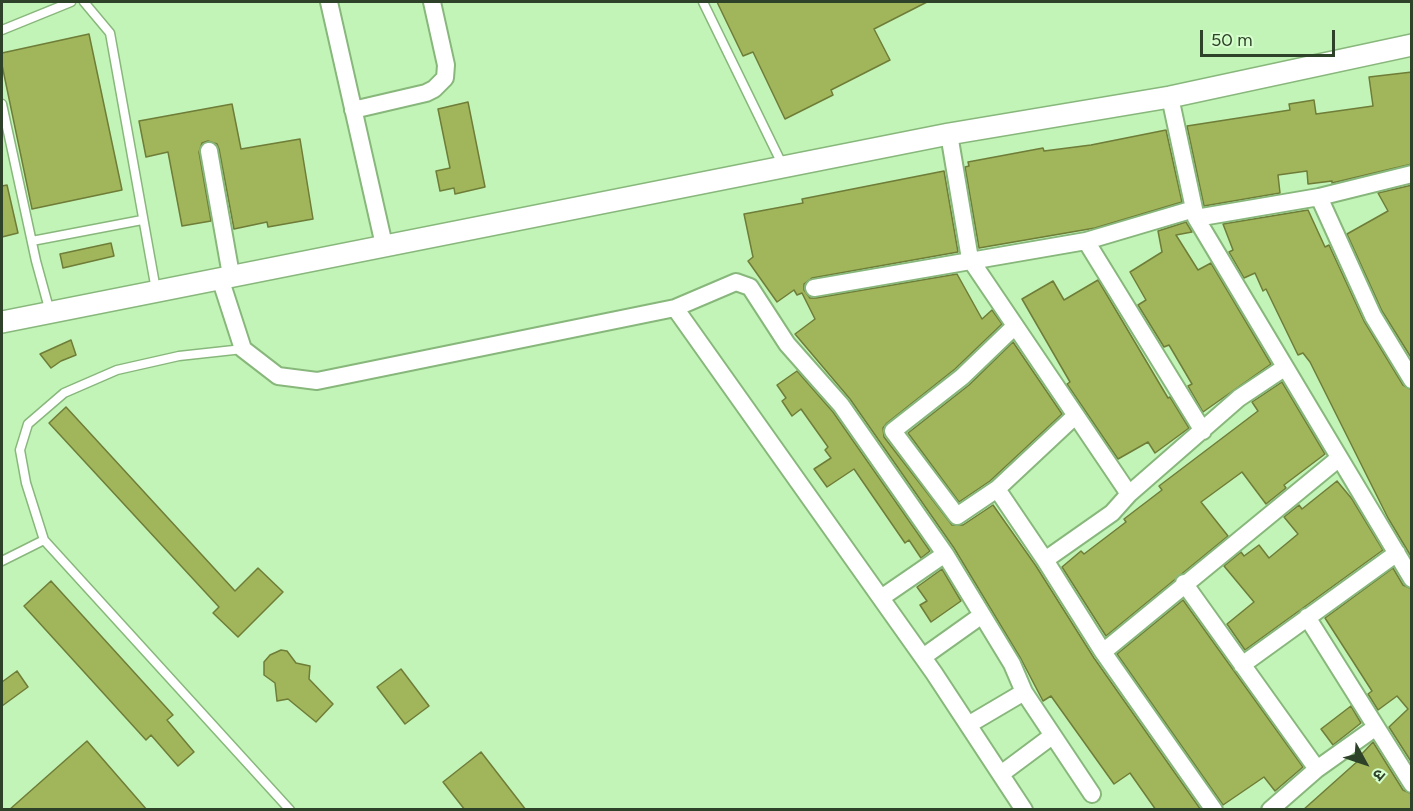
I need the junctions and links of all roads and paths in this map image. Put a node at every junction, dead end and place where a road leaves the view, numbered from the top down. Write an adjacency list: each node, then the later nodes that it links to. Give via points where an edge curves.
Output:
1 (71, 2): 6 (lane)
2 (84, 2): 17 (lane, via 110,33)
3 (329, 2): 10 (street)
4 (432, 2): 10 (street, via 446,65 445,78 426,93)
5 (703, 2): 13 (lane)
6 (2, 30)
7 (1412, 45): 8 (street)
8 (1170, 97): 11 (street); 16 (street)
9 (2, 104): 19 (lane)
10 (353, 110): 20 (street)
11 (949, 134): 13 (street); 21 (street)
12 (209, 151): 22 (street)
13 (783, 166): 20 (street)
14 (1412, 174): 15 (street)
15 (1319, 197): 16 (street); 31 (street, via 1373,316)
16 (1195, 214): 18 (street); 30 (street)
17 (142, 220): 19 (lane); 24 (lane)
18 (1086, 241): 21 (street); 33 (street)
19 (32, 242): 26 (lane)
20 (384, 245): 22 (street)
21 (970, 259): 23 (street); 28 (street)
22 (225, 276): 24 (street); 29 (street)
23 (814, 288)
24 (156, 291): 26 (street)
25 (675, 308): 29 (street, via 317,381 278,376); 39 (street, via 736,282 750,287 787,344 861,432); 44 (street)
26 (50, 312): 27 (street)
27 (2, 322)
28 (1015, 326): 32 (street); 35 (street, via 962,377 893,431 957,516)
29 (243, 349): 37 (lane, via 178,356 117,370 64,393 28,424 20,450)
30 (1284, 368): 33 (street, via 1239,398); 34 (street)
31 (1412, 380)
32 (1075, 416): 35 (street); 36 (street)
33 (1203, 431): 36 (street)
34 (1338, 459): 38 (street); 43 (street)
35 (996, 489): 40 (street)
36 (1129, 494): 40 (street, via 1112,513)
37 (44, 540): 41 (lane); 58 (lane)
38 (1397, 553): 42 (street); 46 (street)
39 (945, 554): 44 (street); 45 (street)
40 (1045, 560): 47 (street)
41 (2, 561)
42 (1412, 579)
43 (1184, 583): 47 (street); 49 (street)
44 (881, 598): 48 (street)
45 (982, 615): 48 (street); 50 (street)
46 (1307, 617): 49 (street); 52 (street)
47 (1103, 652): 60 (street)
48 (923, 657): 51 (street)
49 (1242, 665): 54 (street)
50 (1024, 692): 51 (street); 53 (street)
51 (968, 725): 55 (street)
52 (1376, 727): 54 (street); 56 (street)
53 (1052, 736): 55 (street); 57 (street)
54 (1317, 769): 61 (street)
55 (1001, 774): 59 (street)
56 (1412, 784)
57 (1092, 794)
58 (290, 810)
59 (1024, 810)
60 (1214, 810)
61 (1270, 810)

